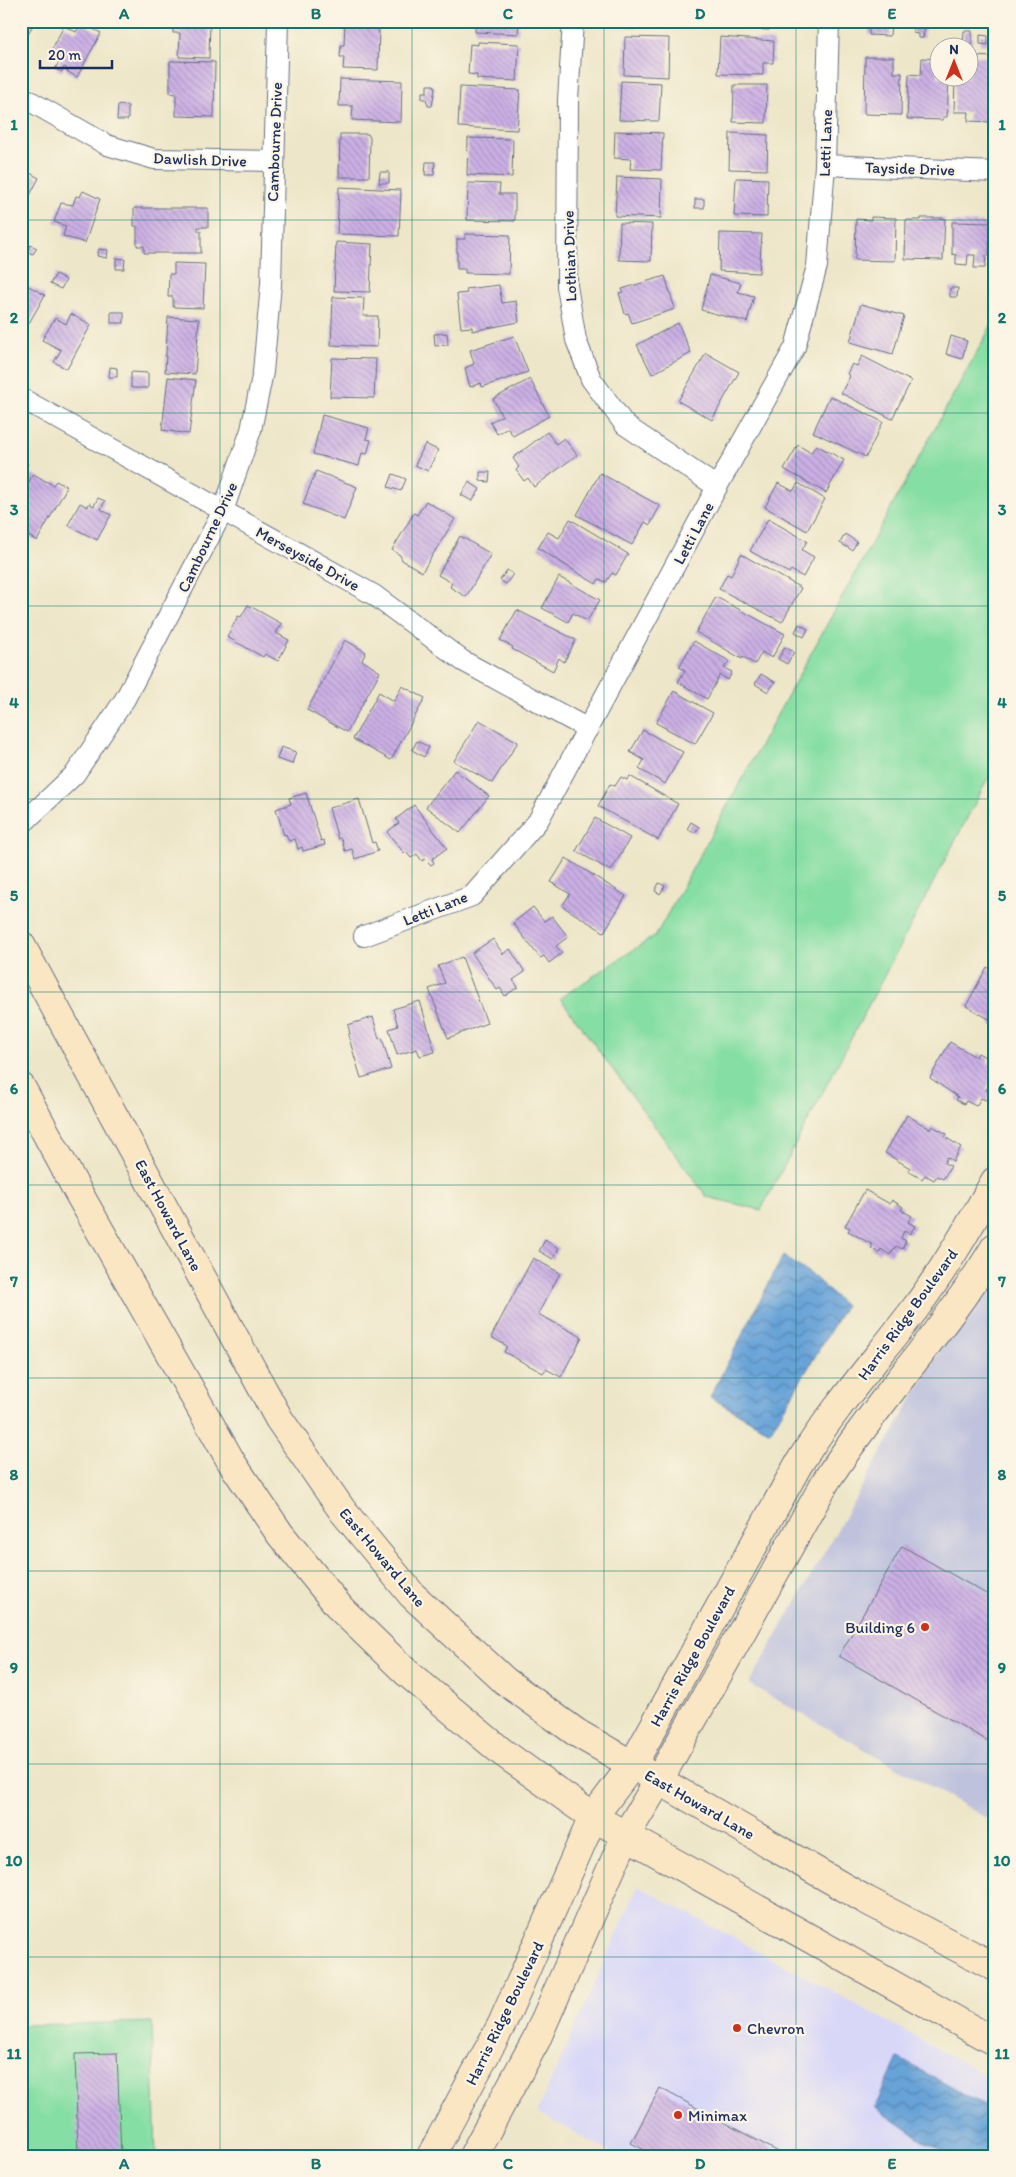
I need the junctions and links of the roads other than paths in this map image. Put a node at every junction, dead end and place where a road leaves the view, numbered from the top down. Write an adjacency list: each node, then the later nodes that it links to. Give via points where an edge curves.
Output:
1 (278, 21): 5 (street, Cambourne Drive)
2 (573, 21): 9 (street, Lothian Drive, via 568,100 567,286 576,340 591,379 625,425)
3 (830, 21): 6 (street, Letti Lane)
4 (21, 96): 5 (street, Dawlish Drive, via 107,145 154,159)
5 (273, 161): 10 (street, Cambourne Drive, via 271,284 263,372 251,430)
6 (825, 165): 7 (street, Tayside Drive); 9 (street, Letti Lane, via 817,266 796,347)
7 (995, 172)
8 (21, 398): 10 (street, Merseyside Drive)
9 (717, 487): 11 (street, Letti Lane)
10 (223, 511): 11 (street, Merseyside Drive, via 374,594 463,661); 12 (street, Cambourne Drive, via 125,699 75,774)
11 (588, 729): 13 (street, Letti Lane, via 538,820 472,896)
12 (21, 825)
13 (364, 936)
14 (21, 945): 18 (main road, East Howard Lane, via 279,1419 342,1510 412,1595 505,1681 577,1733)
15 (21, 1087): 20 (main road, via 232,1463 280,1534 341,1609 406,1672 502,1752)
16 (995, 1181): 18 (main road, Harris Ridge Boulevard, via 944,1267 823,1424)
17 (995, 1247): 19 (main road, Harris Ridge Boulevard, via 941,1328 845,1451)
18 (633, 1764): 19 (main road, East Howard Lane); 20 (main road, Harris Ridge Boulevard)
19 (659, 1780): 21 (main road, Harris Ridge Boulevard); 22 (main road, East Howard Lane, via 866,1900)
20 (593, 1817): 21 (main road); 24 (main road, Harris Ridge Boulevard, via 502,2024)
21 (626, 1835): 23 (main road); 25 (main road, Harris Ridge Boulevard, via 536,2040)
22 (995, 1967)
23 (995, 2042)
24 (431, 2156)
25 (474, 2156)

